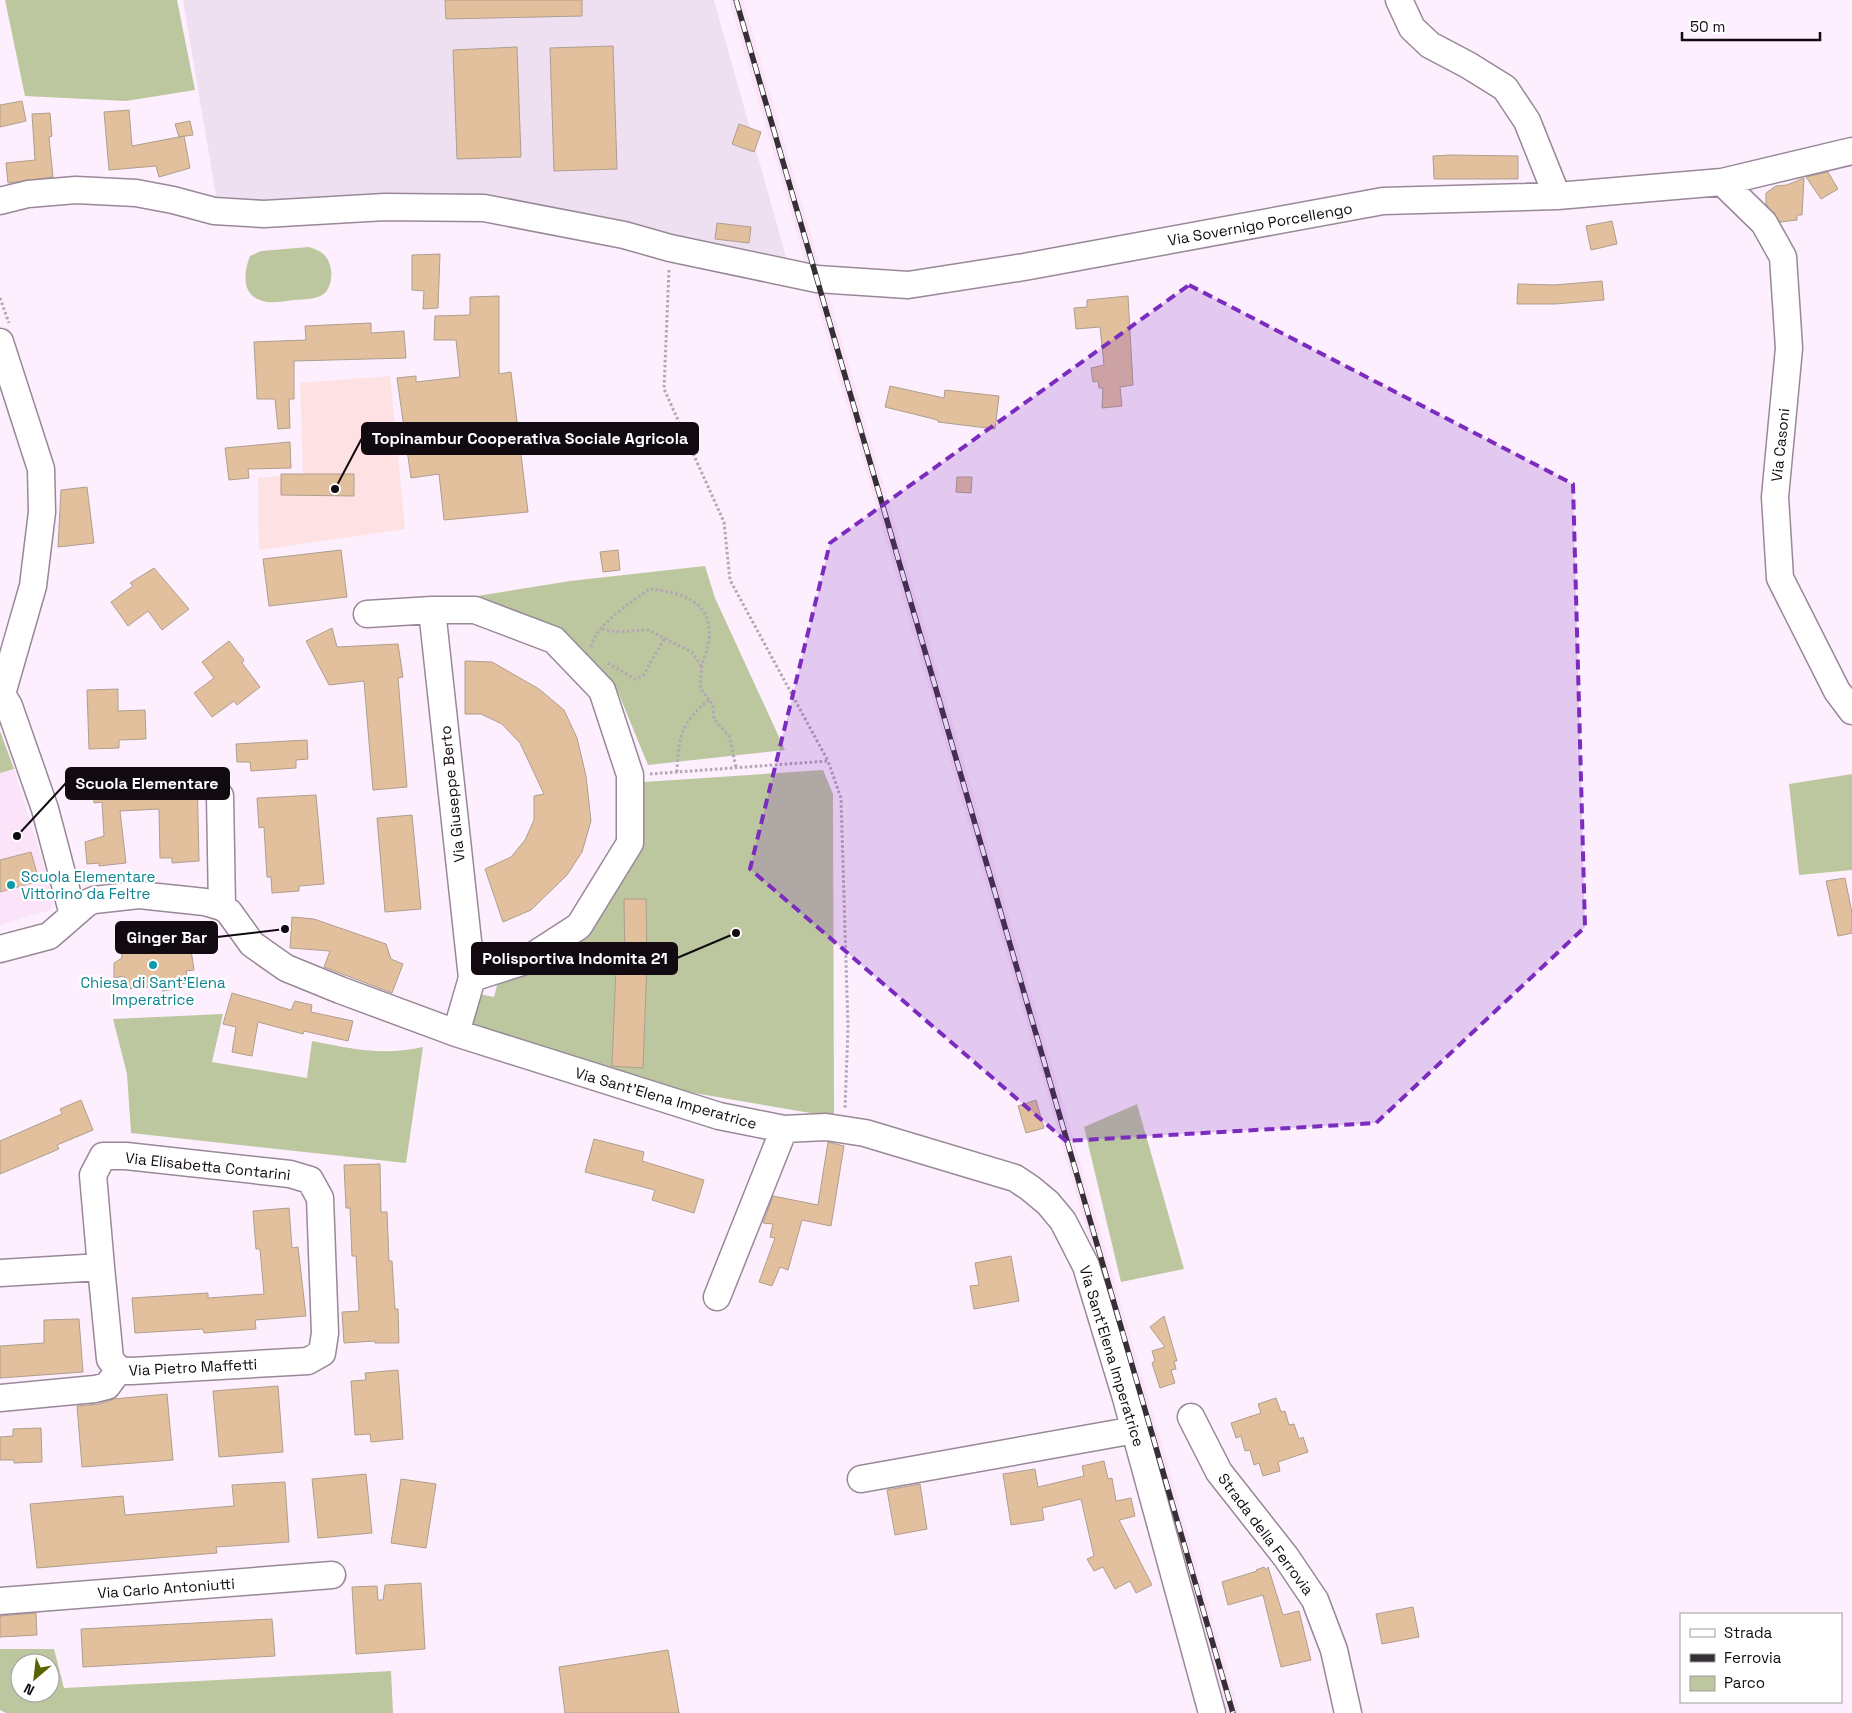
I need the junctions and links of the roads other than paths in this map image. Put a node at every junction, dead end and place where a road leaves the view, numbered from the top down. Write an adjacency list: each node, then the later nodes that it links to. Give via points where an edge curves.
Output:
1 (1399, 0): 4 (street, via 1412,28 1430,45 1505,88 1527,121)
2 (1852, 151): 3 (street, Via Sovernigo Porcellengo)
3 (1722, 182): 4 (street, Via Sovernigo Porcellengo); 10 (street, Via Casoni, via 1764,223 1783,257 1789,348 1775,497 1780,578 1837,691)
4 (1556, 196): 5 (street, Via Sovernigo Porcellengo, via 1383,201 1024,267 908,284 817,279 624,235 484,208 385,207 264,214 214,211 136,193 76,190 28,194)
5 (0, 201)
6 (0, 342): 9 (street, via 41,469 42,512 33,586)
7 (432, 610): 8 (street); 15 (street, Via Giuseppe Berto); 15 (street, via 475,610 554,640 584,660 602,690 630,775 630,843 579,926 525,961)
8 (367, 614)
9 (1, 693): 13 (street, via 45,809)
10 (1852, 711)
11 (220, 796): 12 (street)
12 (222, 908): 13 (street, via 204,902 139,895 94,900); 16 (street, Via Sant'Elena Imperatrice, via 229,912 252,944 286,968)
13 (74, 915): 14 (street, via 49,936)
14 (0, 949)
15 (472, 978): 16 (street, Via Giuseppe Berto)
16 (456, 1033): 17 (street, Via Sant'Elena Imperatrice, via 719,1116)
17 (784, 1128): 20 (street); 25 (street, Via Sant'Elena Imperatrice, via 845,1129 864,1133 1015,1178 1048,1202 1063,1222 1086,1266)
18 (101, 1267): 19 (street); 21 (street, Via Elisabetta Contarini, via 93,1175 103,1156 281,1173 310,1180 320,1198 325,1333); 22 (street, Via Pietro Maffetti, via 110,1359)
19 (0, 1273)
20 (717, 1297)
21 (322, 1353): 22 (street, Via Pietro Maffetti, via 308,1362)
22 (119, 1370): 23 (street, via 107,1386 95,1389)
23 (0, 1398)
24 (1191, 1417): 30 (street, Strada della Ferrovia, via 1219,1472 1286,1557 1315,1600 1334,1650)
25 (1135, 1430): 26 (street); 29 (street, Via Sant'Elena Imperatrice)
26 (861, 1479)
27 (332, 1575): 28 (street, Via Carlo Antoniutti)
28 (0, 1601)
29 (1212, 1713)
30 (1348, 1713)

